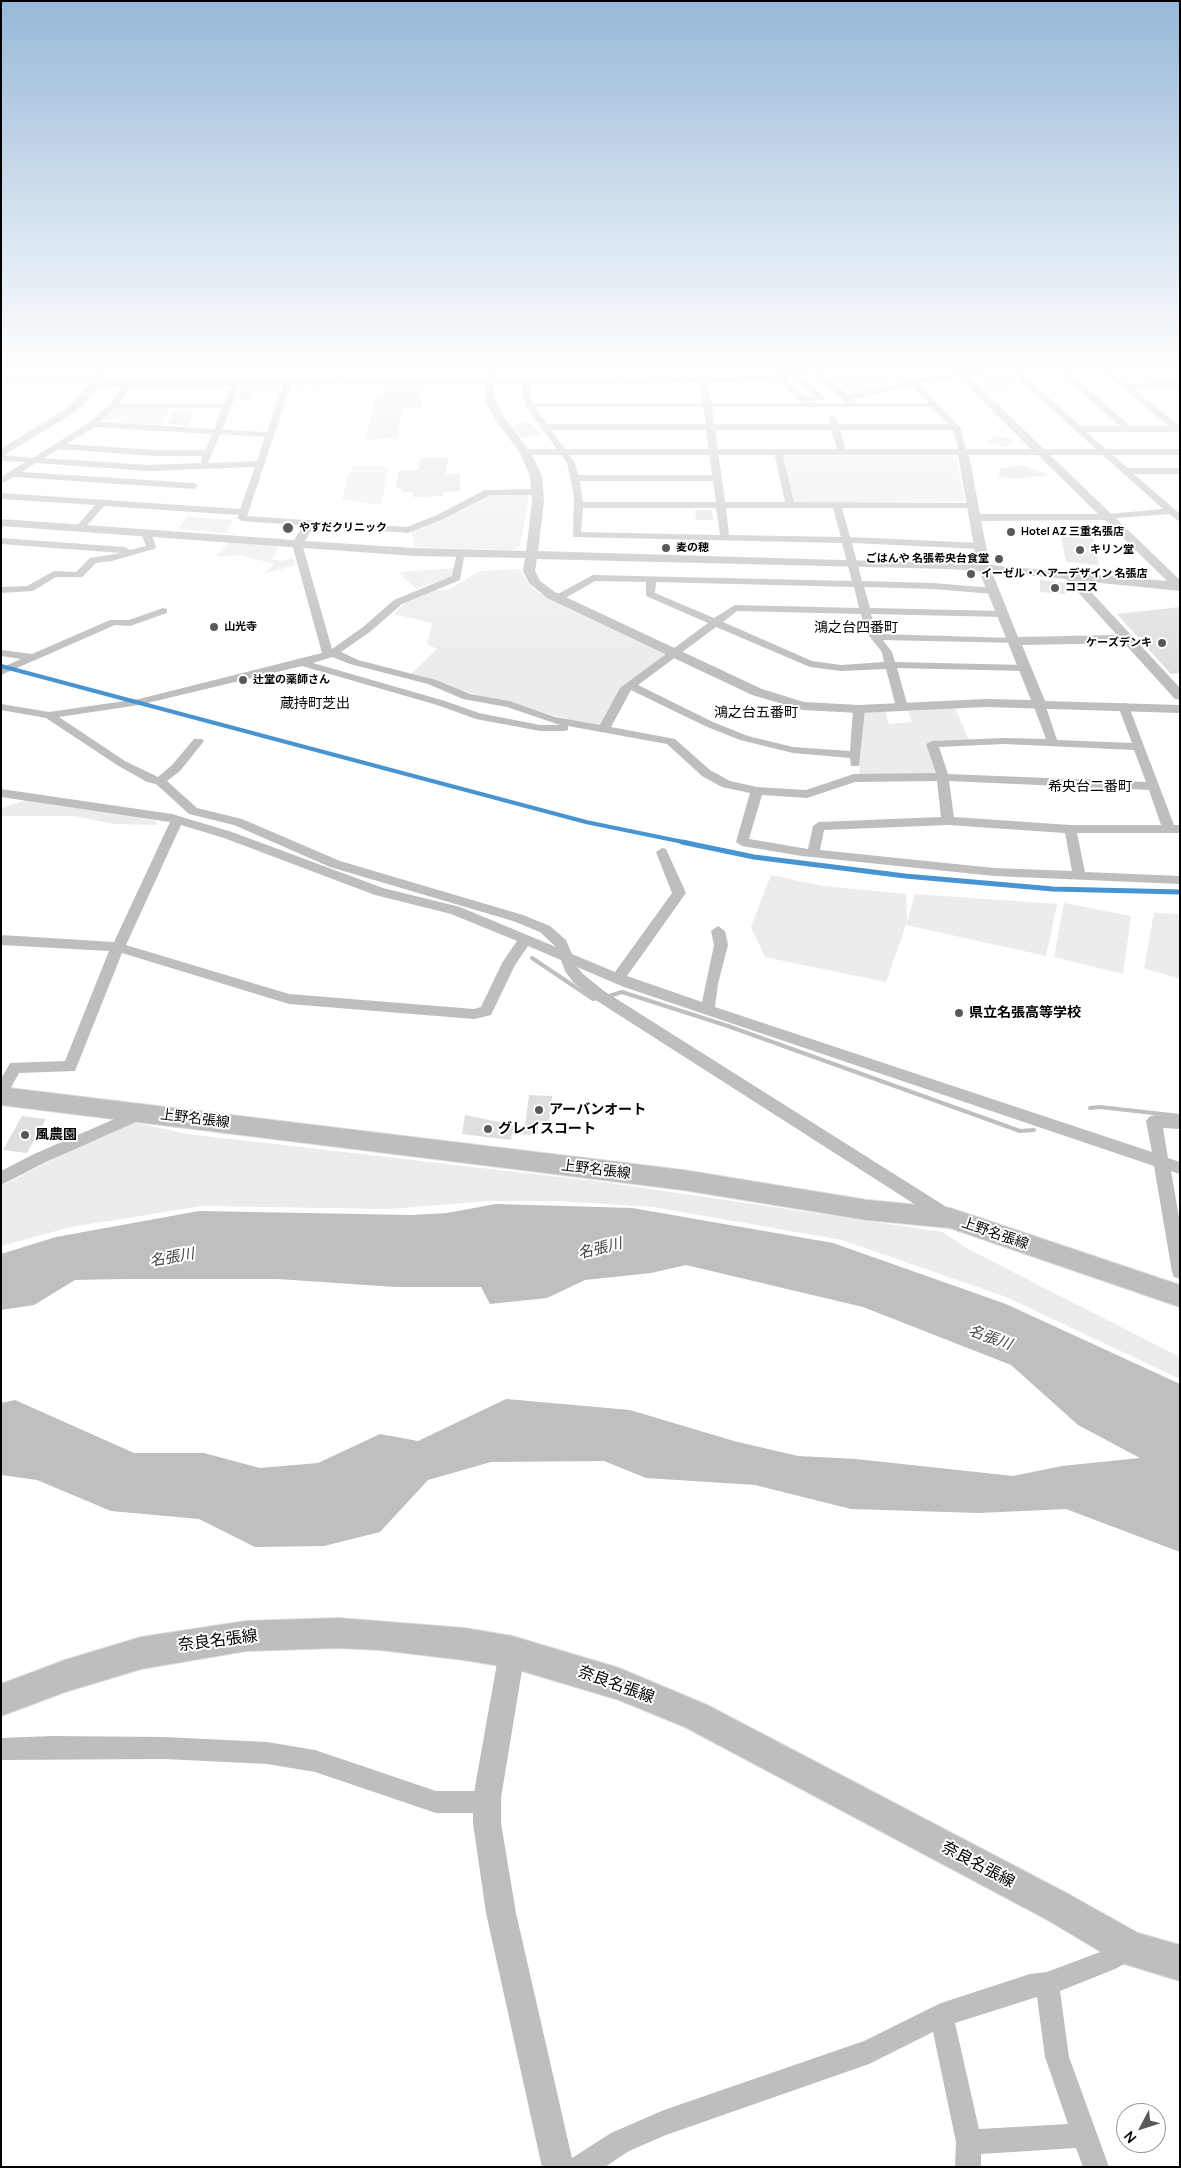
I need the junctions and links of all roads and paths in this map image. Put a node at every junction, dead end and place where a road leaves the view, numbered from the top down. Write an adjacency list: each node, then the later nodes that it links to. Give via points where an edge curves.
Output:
1 (23, 467): 16 (street)
2 (134, 467): 3 (street)
3 (170, 467)
4 (202, 467): 23 (street)
5 (258, 467): 31 (street)
6 (532, 467): 21 (street)
7 (571, 467): 17 (street)
8 (716, 467): 18 (street)
9 (781, 467): 27 (street)
10 (966, 467): 29 (street)
11 (1055, 467): 32 (street)
12 (1123, 467): 13 (street)
13 (1127, 471): 14 (street); 30 (street)
14 (1165, 471): 15 (street); 20 (street)
15 (1180, 471)
16 (11, 474): 19 (street); 23 (street)
17 (576, 478): 18 (street); 25 (street)
18 (717, 478): 26 (street)
19 (1, 481)
20 (1180, 483)
21 (539, 492): 36 (street, via 488,492 408,530); 46 (street)
22 (1, 496): 24 (street)
23 (189, 497): 24 (street); 31 (street)
24 (101, 503): 37 (street)
25 (579, 505): 26 (street); 39 (street, via 576,535)
26 (721, 505): 27 (street); 39 (street)
27 (790, 505): 28 (street)
28 (838, 505): 29 (street); 40 (street)
29 (973, 505): 33 (street)
30 (1171, 511): 32 (street); 34 (street)
31 (242, 512): 36 (street, via 242,518)
32 (1108, 517): 33 (street); 52 (street)
33 (975, 518): 43 (street)
34 (1180, 519)
35 (1, 522): 37 (street)
36 (310, 523): 42 (street)
37 (80, 528): 38 (street)
38 (146, 533): 42 (street); 44 (street, via 151,547)
39 (725, 538): 40 (street)
40 (847, 540): 43 (street); 47 (street)
41 (1, 541): 44 (street)
42 (298, 544): 45 (street); 66 (street)
43 (980, 546): 48 (street)
44 (134, 550): 53 (street, via 112,558 93,560 79,574 54,574 29,588)
45 (462, 553): 46 (street); 66 (street, via 457,578 398,602 367,629)
46 (530, 555): 47 (street); 56 (street, via 532,579)
47 (853, 562): 48 (street); 51 (street)
48 (984, 568): 49 (street); 54 (street)
49 (1069, 575): 52 (street); 62 (street)
50 (651, 580): 55 (street); 56 (street, via 593,578); 60 (street, via 650,594)
51 (858, 584): 54 (street); 55 (street); 58 (street)
52 (1179, 586)
53 (1, 590)
54 (994, 591): 59 (street)
55 (734, 595): 58 (street); 60 (street)
56 (558, 598): 65 (street)
57 (162, 611): 67 (street, via 130,622 114,622)
58 (866, 611): 59 (street); 61 (street)
59 (1004, 614): 63 (street)
60 (715, 623): 65 (street); 69 (street, via 810,664 841,668)
61 (874, 637): 63 (street); 69 (street, via 887,652)
62 (1128, 640): 63 (street); 73 (street)
63 (1014, 641): 70 (street)
64 (1, 652): 67 (street)
65 (674, 652): 72 (street); 78 (street, via 782,701 816,708)
66 (331, 653): 68 (street); 81 (street, via 432,682 467,697 509,704 553,720)
67 (30, 657): 71 (street)
68 (302, 663): 80 (street, via 139,702); 81 (street, via 476,716 549,728)
69 (891, 665): 70 (street); 77 (street)
70 (1025, 668): 74 (street)
71 (1, 672)
72 (630, 686): 82 (street, via 620,696); 86 (street, via 744,738 793,750)
73 (1180, 696)
74 (1039, 704): 75 (street); 77 (street); 84 (street)
75 (1124, 706): 79 (street); 85 (street)
76 (1, 707): 80 (street)
77 (902, 707): 78 (street)
78 (859, 709): 86 (street)
79 (1180, 709)
80 (49, 715): 89 (street, via 121,763)
81 (581, 724): 82 (street)
82 (604, 729): 91 (street, via 671,742 706,773 731,786)
83 (198, 741): 89 (street, via 176,768)
84 (1053, 744): 85 (street); 87 (street, via 1004,741 932,744)
85 (1140, 747): 90 (street)
86 (855, 756): 88 (street)
87 (942, 777): 88 (street); 90 (street); 94 (street)
88 (854, 778): 91 (street, via 807,794)
89 (160, 781): 105 (street, via 193,812 238,822 335,864 532,923 561,943)
90 (1152, 786): 96 (street)
91 (757, 792): 98 (street, via 742,842)
92 (1, 793): 93 (street)
93 (177, 820): 102 (street, via 228,835 380,892 455,910); 104 (street)
94 (948, 821): 95 (street); 98 (street, via 819,826)
95 (1070, 829): 96 (street); 99 (street)
96 (1175, 829)
97 (662, 852): 106 (street, via 679,893)
98 (813, 853): 99 (street, via 994,872)
99 (1080, 877): 100 (street)
100 (1180, 880)
101 (718, 931): 107 (street, via 721,946)
102 (526, 939): 104 (street, via 509,964 486,1011 474,1014 290,999); 105 (street)
103 (1, 940): 104 (street)
104 (118, 947): 108 (street, via 70,1067 15,1067)
105 (568, 958): 106 (street); 114 (street, via 578,978 602,997)
106 (618, 978): 107 (street)
107 (708, 1009): 111 (street)
108 (1, 1094): 109 (main road, 上野名張線)
109 (142, 1113): 113 (street); 114 (main road, 上野名張線, via 683,1180 867,1210)
110 (1180, 1123): 111 (street, via 1154,1121)
111 (1161, 1161): 112 (street); 115 (street)
112 (1180, 1168)
113 (1, 1179)
114 (950, 1218): 116 (main road, 上野名張線)
115 (1180, 1272)
116 (1180, 1296)
117 (512, 1652): 118 (main road, 奈良名張線, via 380,1635 246,1636 141,1653 64,1676); 120 (street); 121 (main road, 奈良名張線, via 619,1684 696,1716 1058,1907)
118 (1, 1700)
119 (1, 1750): 120 (street, via 164,1748 267,1753 315,1761 436,1802)
120 (488, 1802): 127 (street, via 487,1822 501,1913)
121 (1131, 1949): 122 (main road, 奈良名張線); 123 (street)
122 (1180, 1963)
123 (1047, 1984): 124 (street, via 1030,1986); 125 (street, via 1057,2057)
124 (941, 2015): 126 (street); 128 (street, via 869,2052 629,2138)
125 (1084, 2134): 126 (street); 129 (street)
126 (968, 2154)
127 (558, 2167)
128 (582, 2167)
129 (1096, 2167)

